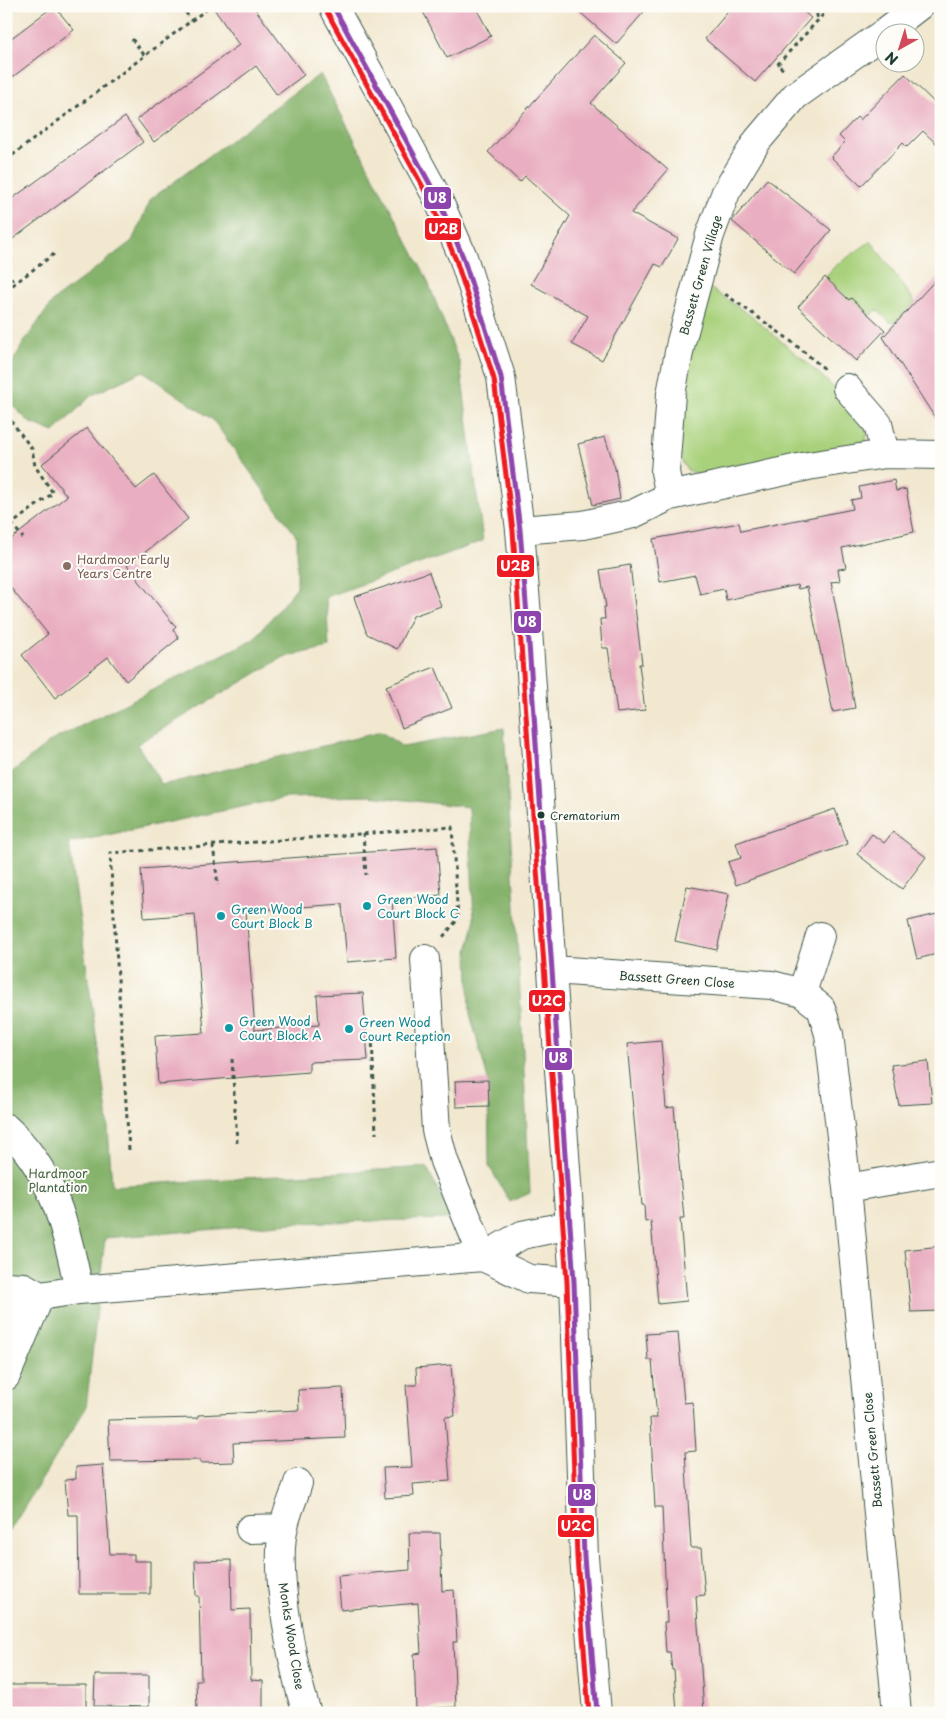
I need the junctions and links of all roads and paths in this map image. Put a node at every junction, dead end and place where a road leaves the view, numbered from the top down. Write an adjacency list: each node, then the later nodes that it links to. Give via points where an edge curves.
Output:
1 (181, 6): 8 (path)
2 (211, 6): 8 (path)
3 (333, 6): 25 (street, via 422,166 463,257 501,377)
4 (815, 6): 7 (path)
5 (831, 6): 7 (path)
6 (919, 6): 9 (street, Bassett Green Village)
7 (818, 20): 13 (path, via 777,65)
8 (192, 21): 12 (path)
9 (899, 22)
10 (132, 39): 12 (path)
11 (874, 41): 13 (street, Bassett Green Village)
12 (145, 56): 14 (path)
13 (806, 89): 17 (street, Bassett Green Village, via 795,96 757,142 726,192 710,235)
14 (6, 160)
15 (54, 254): 18 (path)
16 (6, 271): 18 (path)
17 (699, 279): 20 (path, via 740,302); 24 (street, Bassett Green Village, via 681,342 671,394 665,472)
18 (15, 283): 19 (path)
19 (6, 290)
20 (847, 388): 22 (street, via 878,424)
21 (6, 414): 26 (path, via 32,449 35,466 53,493 12,524)
22 (885, 454): 23 (street); 24 (street, via 808,466)
23 (941, 455)
24 (670, 496): 25 (street, via 634,514 583,525)
25 (520, 530): 33 (street)
26 (24, 538)
27 (363, 833): 28 (path); 29 (path); 32 (path, via 452,827 458,919)
28 (214, 845): 30 (path); 40 (path, via 110,853)
29 (366, 875)
30 (218, 885)
31 (820, 936): 34 (street)
32 (425, 959): 44 (street, via 436,1130 444,1161)
33 (552, 970): 34 (street, Bassett Green Close, via 772,985); 43 (street)
34 (802, 993): 42 (street, Bassett Green Close, via 821,1008 830,1034)
35 (372, 1036): 38 (path)
36 (232, 1059): 39 (path)
37 (6, 1128): 47 (street, via 20,1140 46,1180 67,1230)
38 (376, 1134)
39 (237, 1143)
40 (129, 1150)
41 (941, 1172): 42 (street)
42 (847, 1188): 56 (street, Bassett Green Close)
43 (570, 1226): 44 (street, via 522,1235); 45 (street)
44 (483, 1257): 45 (street, via 529,1279); 47 (street)
45 (574, 1282): 55 (street, via 584,1557)
46 (6, 1286): 48 (street, via 24,1286)
47 (78, 1290): 48 (street)
48 (40, 1296): 49 (street, via 14,1313); 50 (street)
49 (6, 1314)
50 (6, 1376)
51 (298, 1482): 52 (street, Monks Wood Close)
52 (283, 1528): 53 (street); 54 (street, Monks Wood Close, via 282,1586)
53 (250, 1529)
54 (307, 1713)
55 (597, 1713)
56 (896, 1713)

